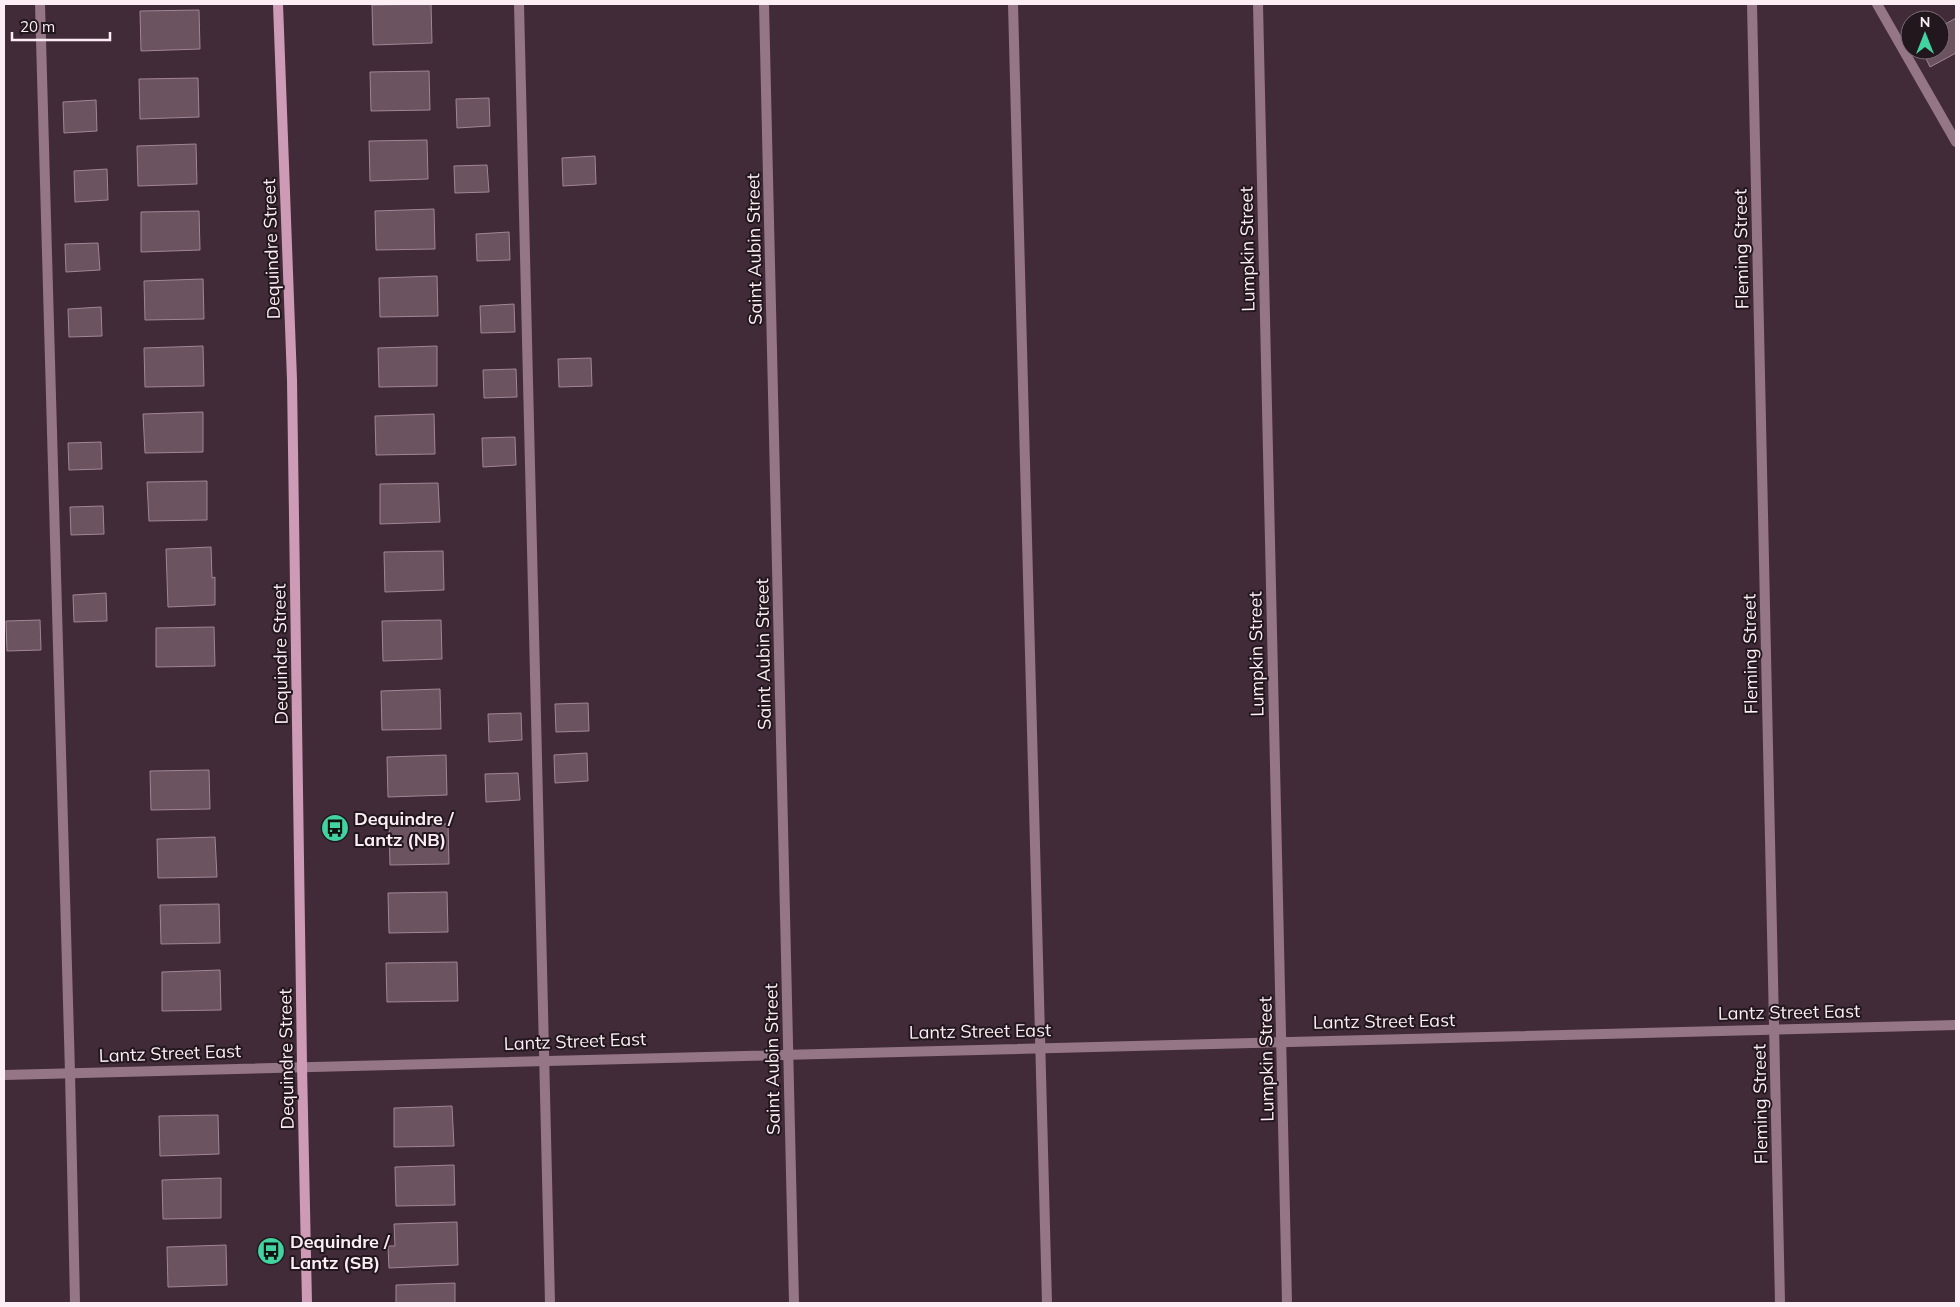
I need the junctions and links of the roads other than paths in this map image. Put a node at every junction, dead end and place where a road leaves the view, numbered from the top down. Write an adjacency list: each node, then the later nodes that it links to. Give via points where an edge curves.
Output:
1 (40, 4): 17 (street)
2 (278, 4): 16 (street, Dequindre Street, via 292,380)
3 (519, 4): 15 (street)
4 (764, 4): 14 (street, Saint Aubin Street)
5 (1013, 4): 13 (street)
6 (1258, 4): 12 (street, Lumpkin Street)
7 (1752, 4): 11 (street, Fleming Street)
8 (1877, 4): 9 (street)
9 (1956, 142)
10 (1956, 1025): 11 (street, Lantz Street East)
11 (1774, 1029): 12 (street, Lantz Street East); 25 (street, Fleming Street)
12 (1281, 1040): 13 (street, Lantz Street East); 24 (street, Lumpkin Street)
13 (1040, 1046): 14 (street, Lantz Street East); 23 (street)
14 (789, 1052): 15 (street, Lantz Street East); 22 (street, Saint Aubin Street)
15 (545, 1058): 16 (street, Lantz Street East); 21 (street)
16 (302, 1065): 17 (street, Lantz Street East); 20 (street, Dequindre Street)
17 (70, 1073): 18 (street, Lantz Street East); 19 (street)
18 (4, 1076)
19 (75, 1303)
20 (307, 1303)
21 (550, 1303)
22 (794, 1303)
23 (1047, 1303)
24 (1287, 1303)
25 (1780, 1303)

